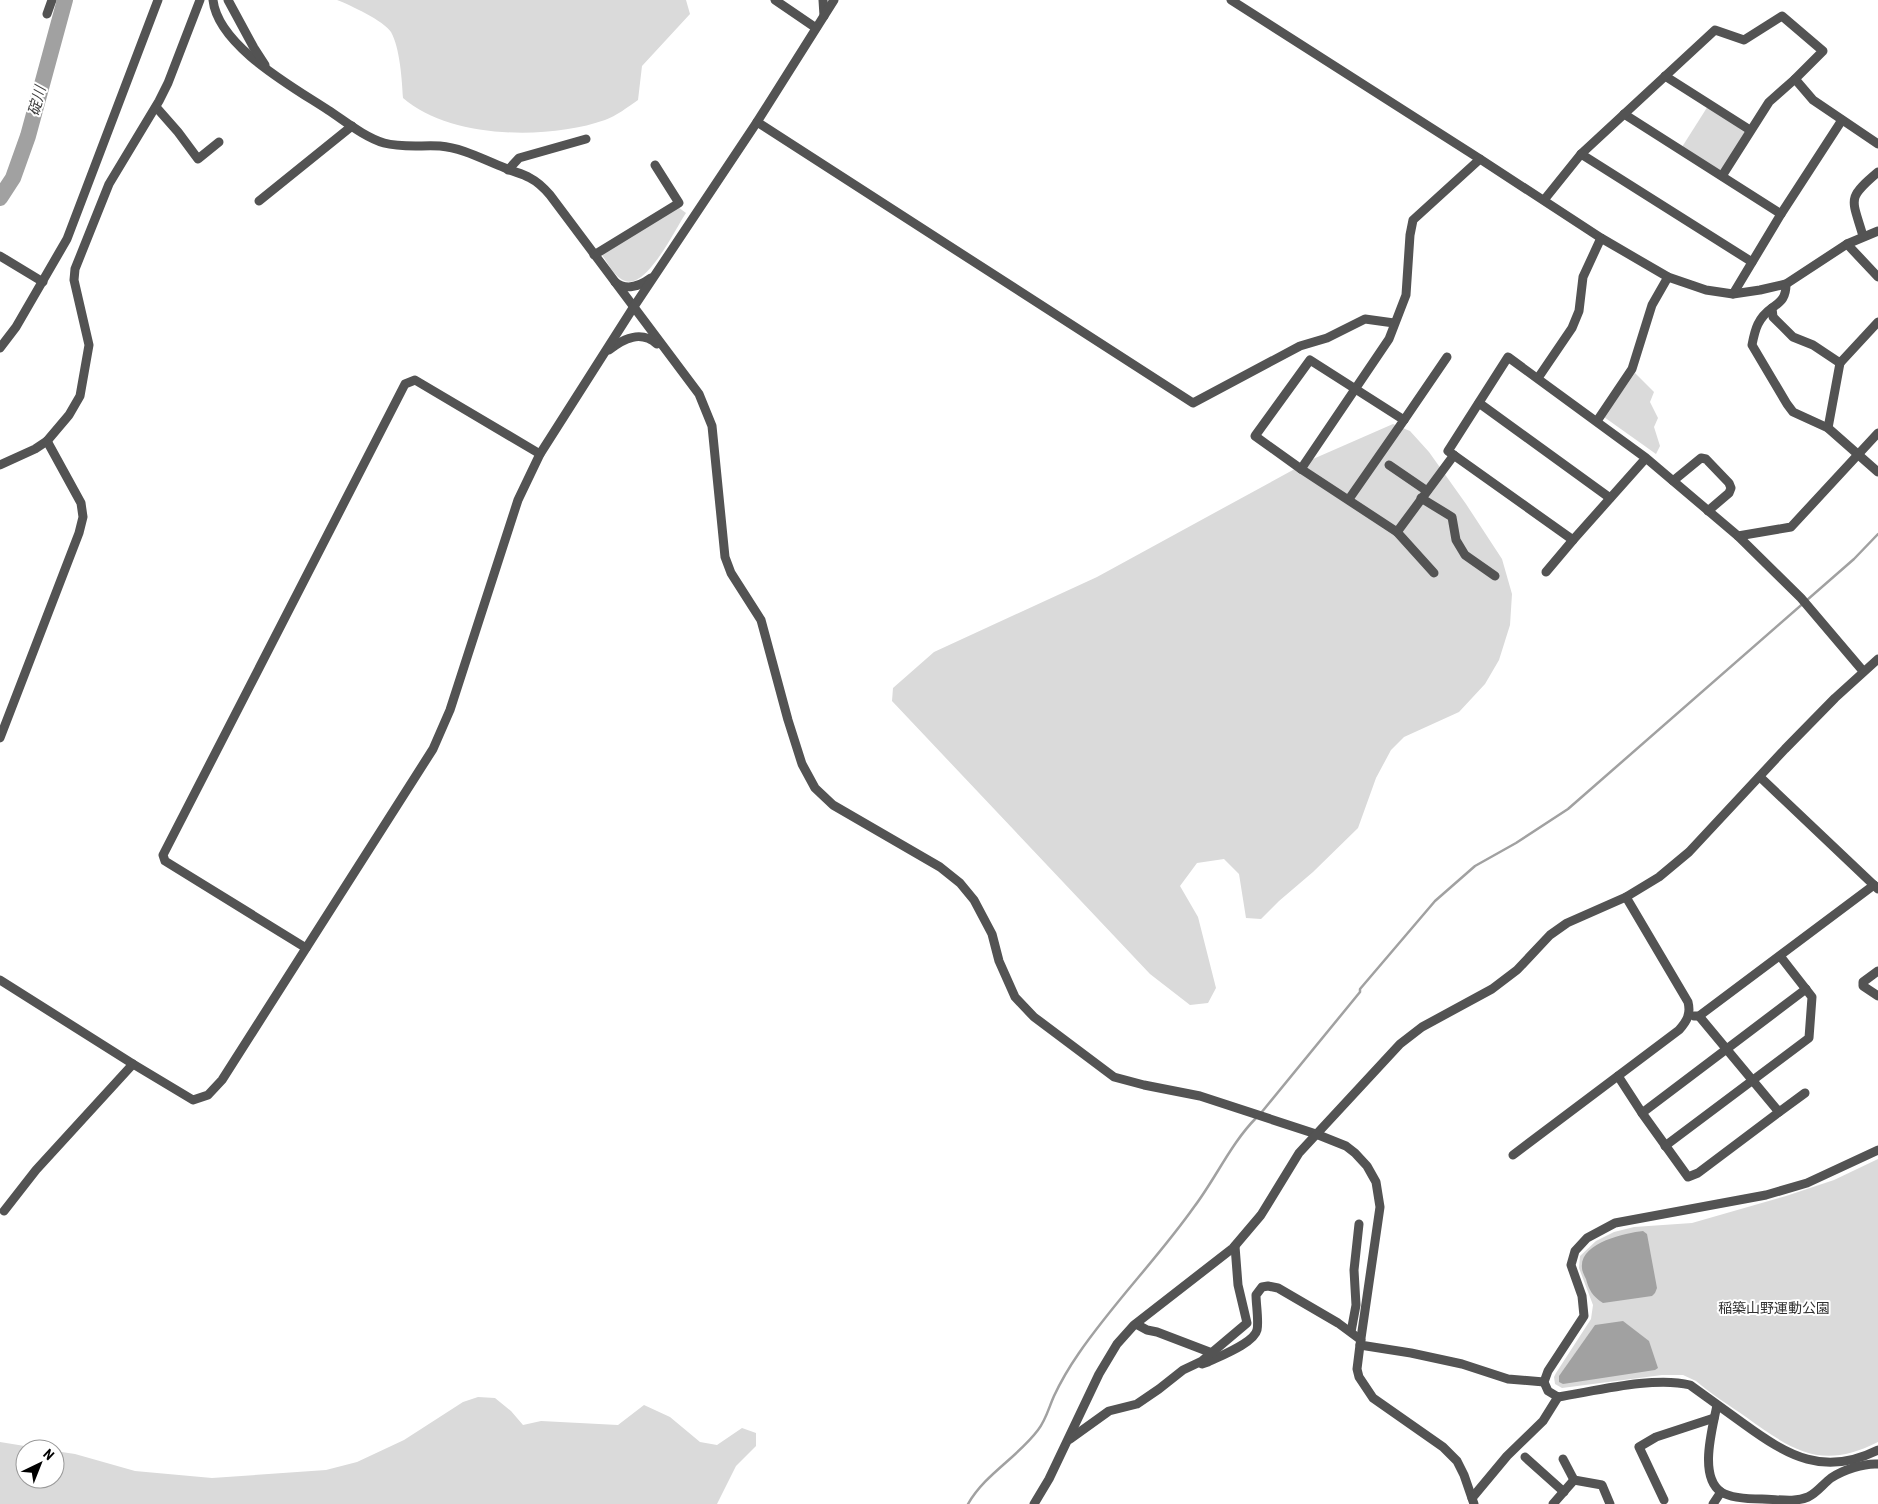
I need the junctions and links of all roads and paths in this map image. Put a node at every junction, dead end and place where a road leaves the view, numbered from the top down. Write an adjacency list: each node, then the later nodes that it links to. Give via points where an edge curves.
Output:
1 (52, 0): 10 (street)
2 (158, 0): 45 (street, via 67,239)
3 (200, 0): 16 (street)
4 (213, 0): 13 (street, via 222,25 234,41)
5 (228, 0): 13 (street)
6 (774, 0): 12 (street)
7 (823, 0): 11 (street)
8 (834, 0): 11 (street)
9 (1231, 0): 26 (street)
10 (47, 14)
11 (824, 16): 12 (street)
12 (816, 28): 19 (street)
13 (270, 71): 20 (street)
14 (1665, 76): 15 (street, via 1716,30 1744,40 1782,16 1823,51); 17 (street); 21 (street)
15 (1795, 78): 18 (street, via 1814,100); 21 (street, via 1769,102)
16 (156, 107): 23 (street, via 198,159); 64 (street, via 109,184 75,269 74,280 86,326 89,354 76,406)
17 (1624, 114): 25 (street); 30 (street)
18 (1842, 120): 24 (street); 33 (street)
19 (757, 122): 41 (street); 50 (street, via 1193,403 1300,346 1327,338 1366,319)
20 (352, 126): 28 (street, via 382,142 441,146); 32 (street)
21 (1750, 130): 30 (street)
22 (586, 139): 28 (street, via 519,158)
23 (219, 142)
24 (1878, 144)
25 (1581, 154): 31 (street); 40 (street)
26 (1480, 158): 31 (street); 50 (street, via 1413,220 1406,295)
27 (655, 165): 38 (street, via 679,203)
28 (508, 170): 38 (street, via 540,184)
29 (1878, 172): 35 (street, via 1854,196)
30 (1722, 176): 33 (street)
31 (1544, 200): 36 (street)
32 (259, 201)
33 (1781, 214): 40 (street)
34 (1878, 231): 35 (street)
35 (1863, 236): 37 (street)
36 (1601, 238): 42 (street); 57 (street, via 1583,277 1579,311 1572,328)
37 (1847, 244): 43 (street); 46 (street)
38 (594, 255): 44 (street)
39 (0, 256): 45 (street)
40 (1752, 262): 47 (street)
41 (656, 274): 44 (street, via 632,286 619,285); 48 (street)
42 (1668, 277): 47 (street, via 1706,290); 61 (street, via 1652,305 1632,369)
43 (1878, 277)
44 (612, 280): 48 (street)
45 (43, 282): 52 (street)
46 (1786, 284): 47 (street); 49 (street, via 1782,301)
47 (1732, 294)
48 (633, 308): 53 (street); 54 (street)
49 (1772, 308): 56 (street, via 1773,317 1793,337 1813,345); 62 (street, via 1755,327 1752,345 1793,412)
50 (1394, 322): 58 (street, via 1389,339)
51 (1878, 322): 56 (street)
52 (0, 348)
53 (667, 353): 54 (street, via 653,340 634,336); 105 (street, via 699,394 707,411 712,426 725,557 731,573 761,620 802,764 815,788 833,805 940,867 960,883 974,900 992,934 1015,997 1034,1018 1114,1077 1200,1096)
54 (604, 354): 65 (street)
55 (1447, 357): 60 (street)
56 (1840, 363): 62 (street)
57 (1538, 378): 59 (street, via 1508,357); 61 (street)
58 (1356, 389): 60 (street); 71 (street); 71 (street, via 1310,360 1254,436)
59 (1479, 403): 66 (street, via 1448,451); 75 (street)
60 (1404, 420): 76 (street)
61 (1597, 421): 68 (street)
62 (1828, 428): 67 (street)
63 (1878, 433): 67 (street)
64 (47, 441): 69 (street); 86 (street, via 81,503 83,517)
65 (540, 454): 90 (street, via 518,500 450,710 433,749); 90 (street, via 415,380 405,384 163,855 165,861)
66 (1454, 455): 74 (street); 80 (street)
67 (1859, 455): 72 (street); 79 (street, via 1791,528)
68 (1646, 458): 73 (street); 75 (street)
69 (0, 465)
70 (1388, 465): 74 (street)
71 (1301, 469): 76 (street)
72 (1878, 472)
73 (1673, 481): 77 (street); 77 (street, via 1700,458 1706,459 1731,488)
74 (1424, 495): 78 (street); 83 (street, via 1452,517 1456,540 1465,555)
75 (1610, 498): 80 (street)
76 (1349, 499): 78 (street)
77 (1708, 511): 79 (street)
78 (1397, 532): 82 (street)
79 (1738, 536): 85 (street, via 1800,598)
80 (1573, 540): 81 (street)
81 (1546, 572)
82 (1434, 573)
83 (1495, 576)
84 (1878, 659): 85 (street)
85 (1863, 671): 87 (street)
86 (0, 738)
87 (1760, 777): 88 (street); 89 (street, via 1689,852 1659,877)
88 (1876, 887): 91 (street)
89 (1626, 897): 97 (street, via 1688,1002); 105 (street, via 1567,922 1492,989 1422,1027 1400,1044)
90 (306, 948): 99 (street, via 222,1080 208,1095 193,1100)
91 (1780, 956): 94 (street); 96 (street)
92 (1878, 971): 95 (street, via 1863,982 1863,986)
93 (0, 980): 99 (street)
94 (1806, 989): 98 (street); 101 (street, via 1812,997 1809,1038)
95 (1878, 996)
96 (1700, 1016): 97 (street); 98 (street)
97 (1689, 1017): 100 (street, via 1679,1030)
98 (1728, 1049): 101 (street); 104 (street)
99 (133, 1064): 109 (street, via 36,1170)
100 (1618, 1076): 104 (street); 108 (street)
101 (1754, 1080): 103 (street); 106 (street)
102 (1805, 1093): 103 (street)
103 (1779, 1112): 106 (street, via 1698,1173 1688,1177)
104 (1642, 1113): 106 (street)
105 (1316, 1134): 111 (street, via 1299,1153 1261,1215); 114 (street, via 1355,1152 1367,1166 1379,1191 1380,1206)
106 (1665, 1146)
107 (1878, 1150): 117 (street, via 1807,1183 1766,1195 1615,1223 1587,1238 1575,1252 1571,1265 1582,1296 1584,1316)
108 (1513, 1155)
109 (4, 1211)
110 (1359, 1224): 113 (street, via 1354,1270 1356,1305)
111 (1235, 1246): 112 (street); 115 (street, via 1238,1285 1246,1323)
112 (1136, 1324): 115 (street); 121 (street, via 1109,1356)
113 (1351, 1332): 114 (street); 116 (street, via 1278,1288 1262,1287 1256,1295 1257,1329 1254,1335 1208,1362)
114 (1360, 1343): 117 (street, via 1462,1364 1508,1379); 130 (street, via 1357,1369 1365,1389 1385,1407 1444,1447 1464,1474)
115 (1212, 1352): 116 (street)
116 (1192, 1366): 121 (street, via 1137,1404 1109,1411)
117 (1544, 1382): 118 (street, via 1548,1391)
118 (1558, 1397): 119 (street, via 1673,1382 1690,1385); 130 (street, via 1543,1421 1507,1456)
119 (1717, 1404): 120 (street); 122 (street, via 1776,1446 1818,1462 1840,1462)
120 (1714, 1418): 128 (street, via 1708,1463); 129 (street, via 1656,1437 1639,1447)
121 (1068, 1441): 132 (street)
122 (1878, 1450)
123 (1525, 1457): 127 (street)
124 (1563, 1459): 126 (street)
125 (1878, 1464): 131 (street, via 1836,1476 1814,1494)
126 (1574, 1480): 127 (street); 134 (street, via 1602,1485)
127 (1564, 1492): 133 (street)
128 (1721, 1492): 131 (street); 135 (street)
129 (1664, 1500)
130 (1473, 1501)
131 (1795, 1502)
132 (1034, 1504)
133 (1553, 1504)
134 (1610, 1504)
135 (1713, 1504)

